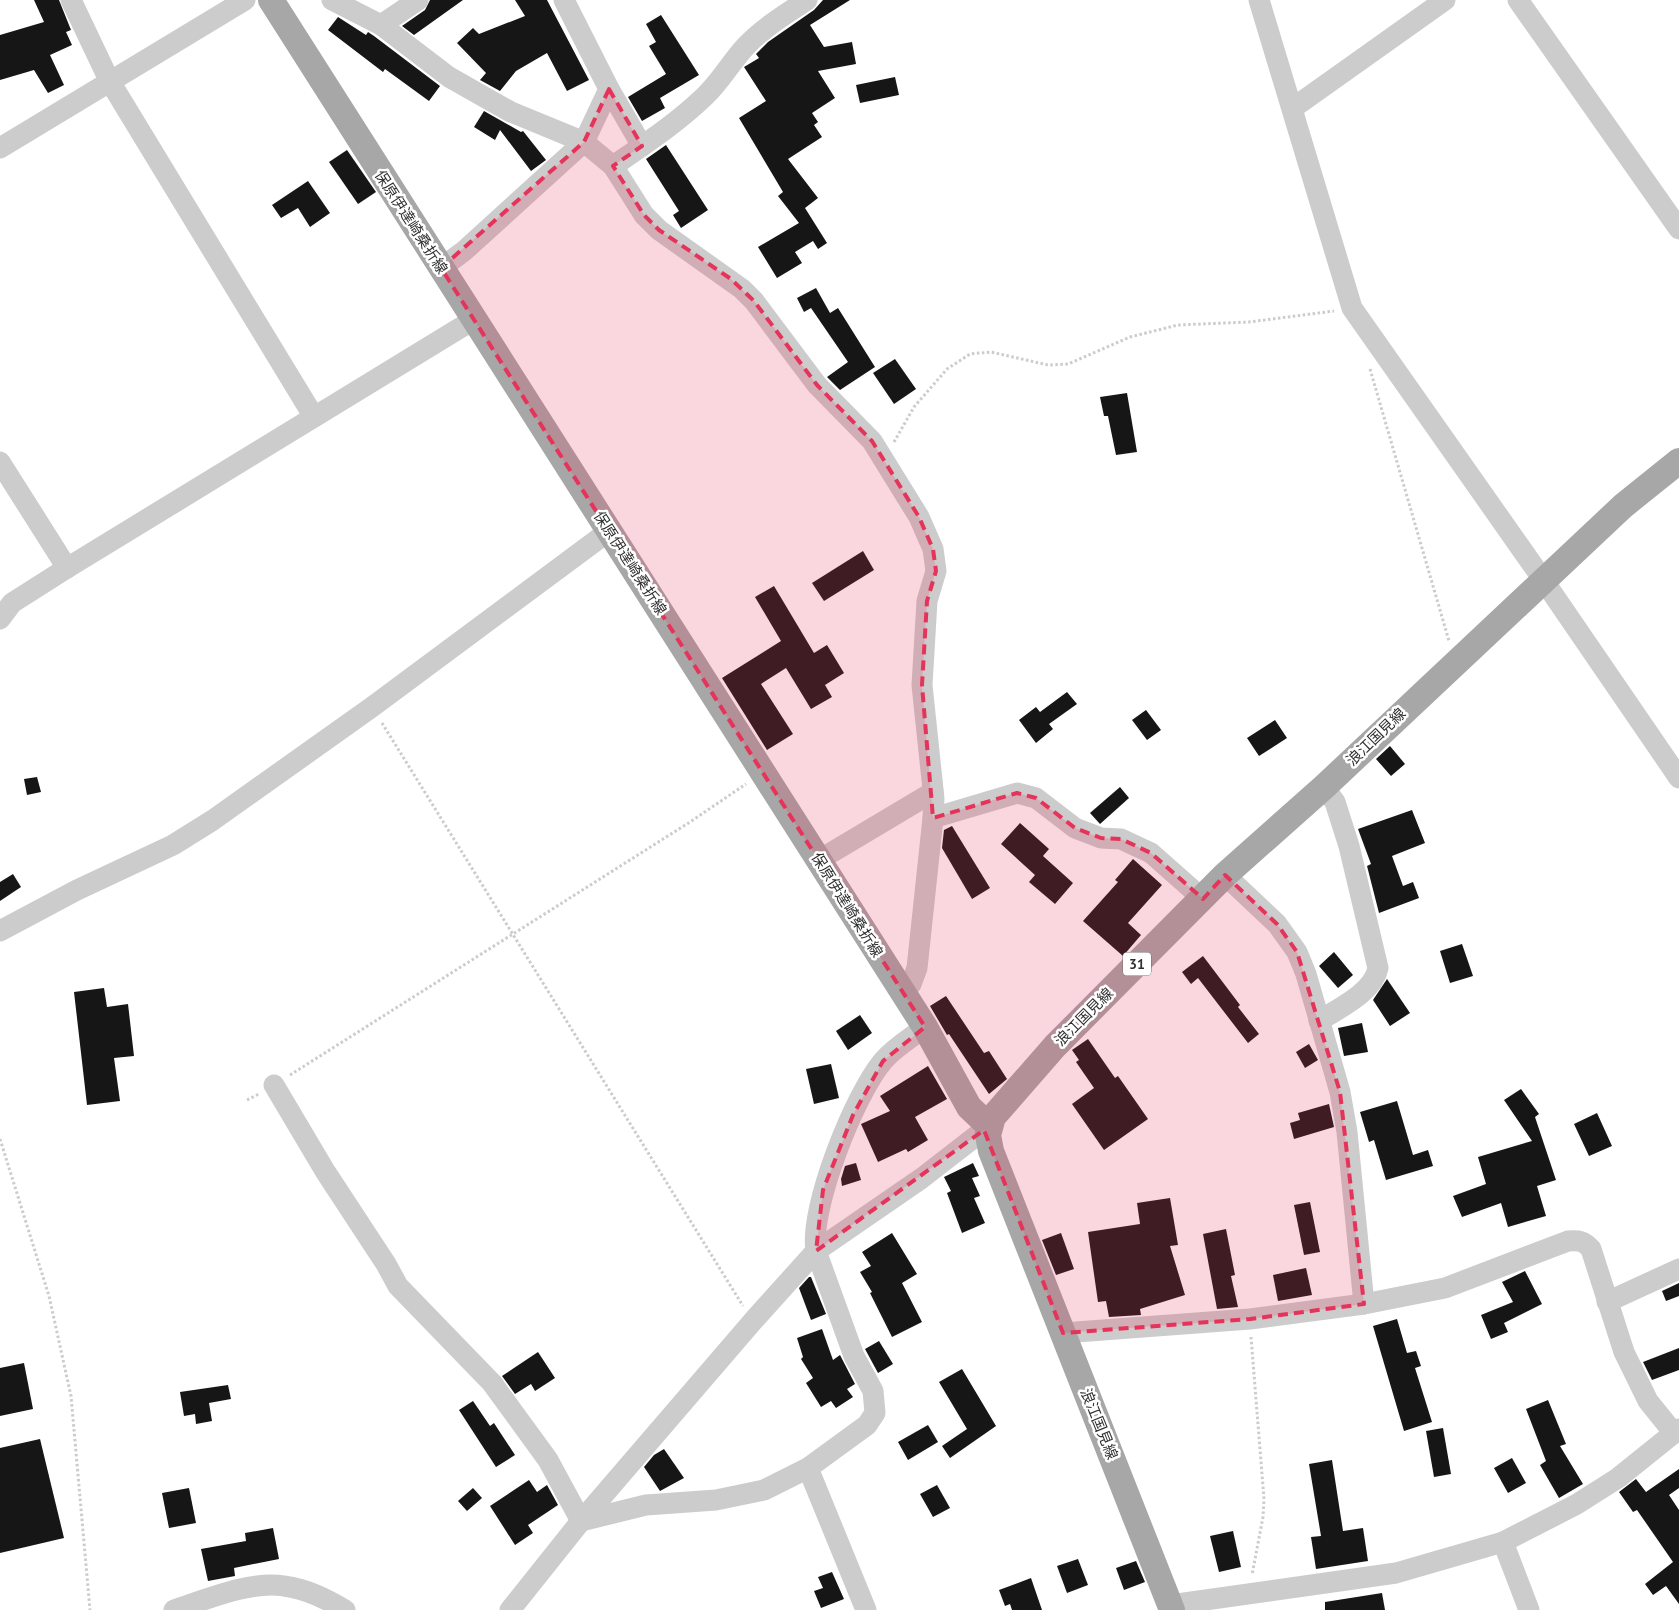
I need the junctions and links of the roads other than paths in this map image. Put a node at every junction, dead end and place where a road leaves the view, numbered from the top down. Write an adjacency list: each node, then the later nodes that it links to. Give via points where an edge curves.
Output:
1 (71, 0): 12 (street)
2 (245, 0): 12 (street)
3 (271, 0): 20 (main road, 保原伊達崎桑折線)
4 (332, 0): 11 (street)
5 (418, 0): 11 (street)
6 (564, 0): 13 (street)
7 (808, 0): 16 (street, via 761,31 706,96)
8 (1258, 0): 14 (street)
9 (1445, 0): 14 (street)
10 (1518, 0): 19 (street)
11 (381, 25): 15 (street, via 449,77 511,112)
12 (109, 80): 17 (street); 22 (street)
13 (609, 90): 15 (street); 16 (street)
14 (1293, 108): 27 (street, via 1352,308)
15 (584, 142): 18 (street); 20 (street)
16 (642, 146): 18 (street)
17 (0, 148)
18 (613, 166): 31 (street, via 651,223 742,289 754,302 817,385 858,424 884,457 920,517 933,549 936,571 927,601 922,685)
19 (1679, 229)
20 (441, 268): 21 (main road, 保原伊達崎桑折線)
21 (473, 320): 22 (street); 25 (main road, 保原伊達崎桑折線)
22 (314, 416): 26 (street)
23 (1679, 461): 27 (main road, 浪江国見線 / 31, via 1623,506)
24 (0, 462): 26 (street)
25 (609, 531): 33 (main road, 保原伊達崎桑折線); 36 (street, via 372,708 213,820 173,845)
26 (67, 568): 28 (street, via 12,603)
27 (1544, 581): 29 (street); 30 (main road, 浪江国見線 / 31)
28 (0, 619)
29 (1679, 778)
30 (1324, 787): 34 (main road, 浪江国見線 / 31); 38 (street, via 1335,802 1349,846 1378,968 1373,982)
31 (933, 792): 32 (street); 33 (street)
32 (934, 818): 35 (street, via 1017,793 1036,798 1076,828 1101,838 1121,839 1151,853); 37 (street, via 917,968 911,984)
33 (819, 860): 37 (main road, 保原伊達崎桑折線)
34 (1225, 875): 35 (main road, 浪江国見線 / 31); 38 (street, via 1287,937 1306,974)
35 (1203, 899): 41 (main road, 浪江国見線 / 31, via 1055,1046 993,1117)
36 (0, 931)
37 (903, 993): 39 (main road, 保原伊達崎桑折線)
38 (1320, 1021): 45 (street, via 1340,1092 1347,1132)
39 (925, 1027): 41 (main road, 保原伊達崎桑折線, via 969,1106); 42 (street, via 883,1061 853,1114 823,1190)
40 (274, 1085): 49 (street, via 324,1171 398,1286 503,1396 548,1460)
41 (989, 1126): 42 (street, via 922,1178); 46 (main road, 浪江国見線, via 988,1142)
42 (816, 1251): 48 (street, via 854,1356 873,1391 875,1412 867,1425); 49 (street)
43 (1679, 1269): 44 (street)
44 (1607, 1302): 45 (street, via 1592,1249 1577,1240 1445,1288); 47 (street, via 1624,1352 1648,1401)
45 (1364, 1304): 46 (street, via 1250,1319)
46 (1062, 1333): 51 (main road, 浪江国見線)
47 (1676, 1431): 50 (street, via 1618,1478 1577,1504)
48 (808, 1468): 49 (street, via 764,1490 716,1500 646,1505); 55 (street)
49 (581, 1521): 54 (street)
50 (1503, 1542): 51 (street, via 1396,1573); 56 (street)
51 (1171, 1607)
52 (174, 1610): 53 (street, via 242,1588 282,1585 315,1594)
53 (345, 1610)
54 (510, 1610)
55 (866, 1610)
56 (1529, 1610)

